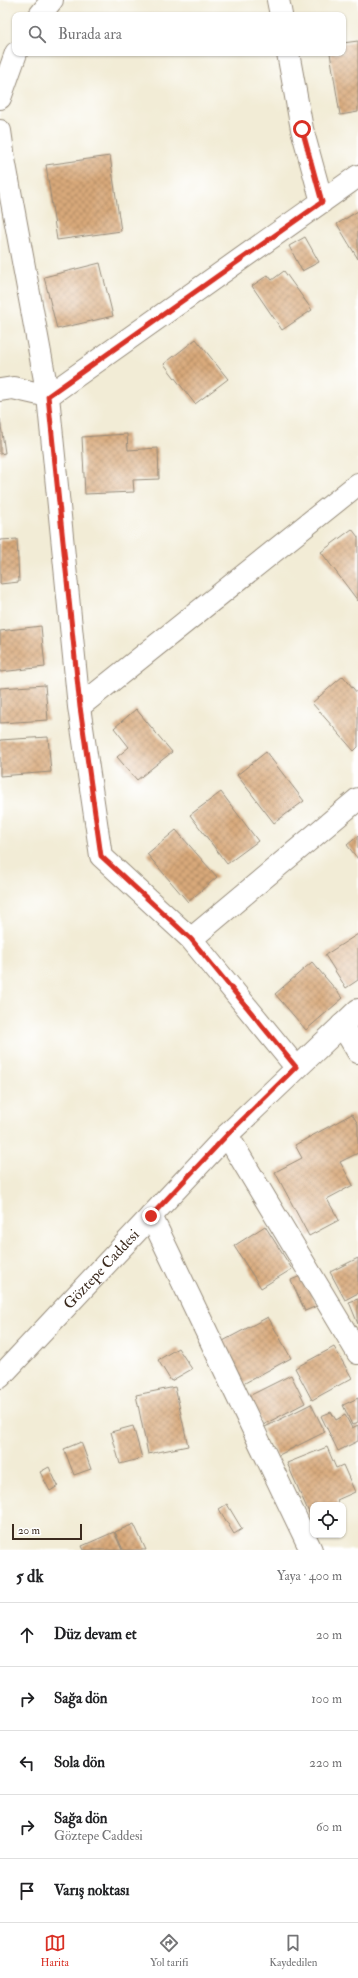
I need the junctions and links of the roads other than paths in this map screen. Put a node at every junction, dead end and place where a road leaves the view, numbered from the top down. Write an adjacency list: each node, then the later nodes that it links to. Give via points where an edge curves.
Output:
1 (52, 0): 3 (street)
2 (278, 0): 4 (street)
3 (42, 12)
4 (280, 12)
5 (15, 56): 7 (street)
6 (289, 56): 11 (street, via 302,129)
7 (0, 98)
8 (0, 131): 9 (street)
9 (2, 160): 13 (street)
10 (358, 176): 11 (street)
11 (322, 202): 13 (street)
12 (0, 390): 13 (street, via 13,388)
13 (48, 396): 15 (street)
14 (358, 484): 15 (street)
15 (80, 707): 17 (street, via 101,856)
16 (358, 799): 17 (street)
17 (191, 939): 21 (street)
18 (358, 1010): 19 (street, Göztepe Caddesi)
19 (342, 1025): 20 (street); 21 (street, Göztepe Caddesi)
20 (358, 1052)
21 (296, 1067): 22 (street, Göztepe Caddesi)
22 (227, 1135): 23 (street, Göztepe Caddesi); 24 (street)
23 (151, 1216): 25 (street, Göztepe Caddesi); 26 (street)
24 (358, 1353)
25 (0, 1377)
26 (311, 1550)

